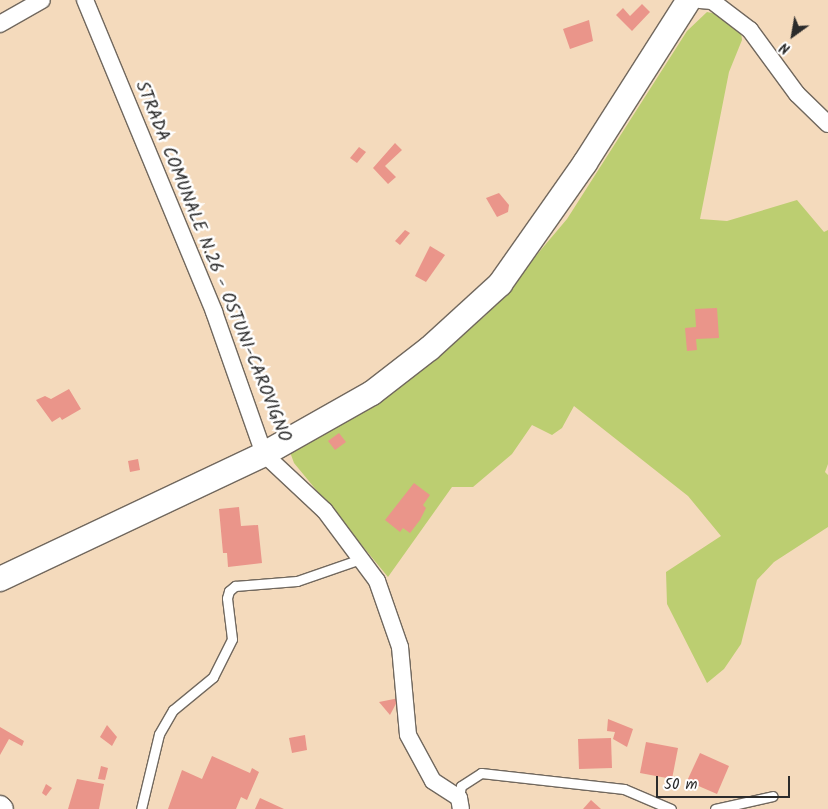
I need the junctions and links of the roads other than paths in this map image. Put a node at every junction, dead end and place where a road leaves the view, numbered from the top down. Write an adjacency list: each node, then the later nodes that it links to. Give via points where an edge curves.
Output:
1 (42, 0): 4 (street)
2 (85, 0): 6 (street, STRADA COMUNALE N.26 - OSTUNI-CAROVIGNO, via 214,312)
3 (700, 0): 5 (street, via 750,30 797,94); 6 (street, via 500,284 430,348 372,393)
4 (0, 24)
5 (828, 124)
6 (264, 454): 7 (street, STRADA COMUNALE N.26 - OSTUNI-CAROVIGNO, via 325,511); 8 (street)
7 (361, 559): 10 (street, STRADA COMUNALE N.26 - OSTUNI-CAROVIGNO, via 378,581 400,647 408,735 433,781); 11 (lane, via 297,581 235,586 229,591 232,639 213,677 173,710 159,734)
8 (0, 579)
9 (772, 796): 13 (lane)
10 (460, 804): 12 (lane, via 462,786 480,773 624,789)
11 (141, 809)
12 (671, 809)
13 (715, 809)

